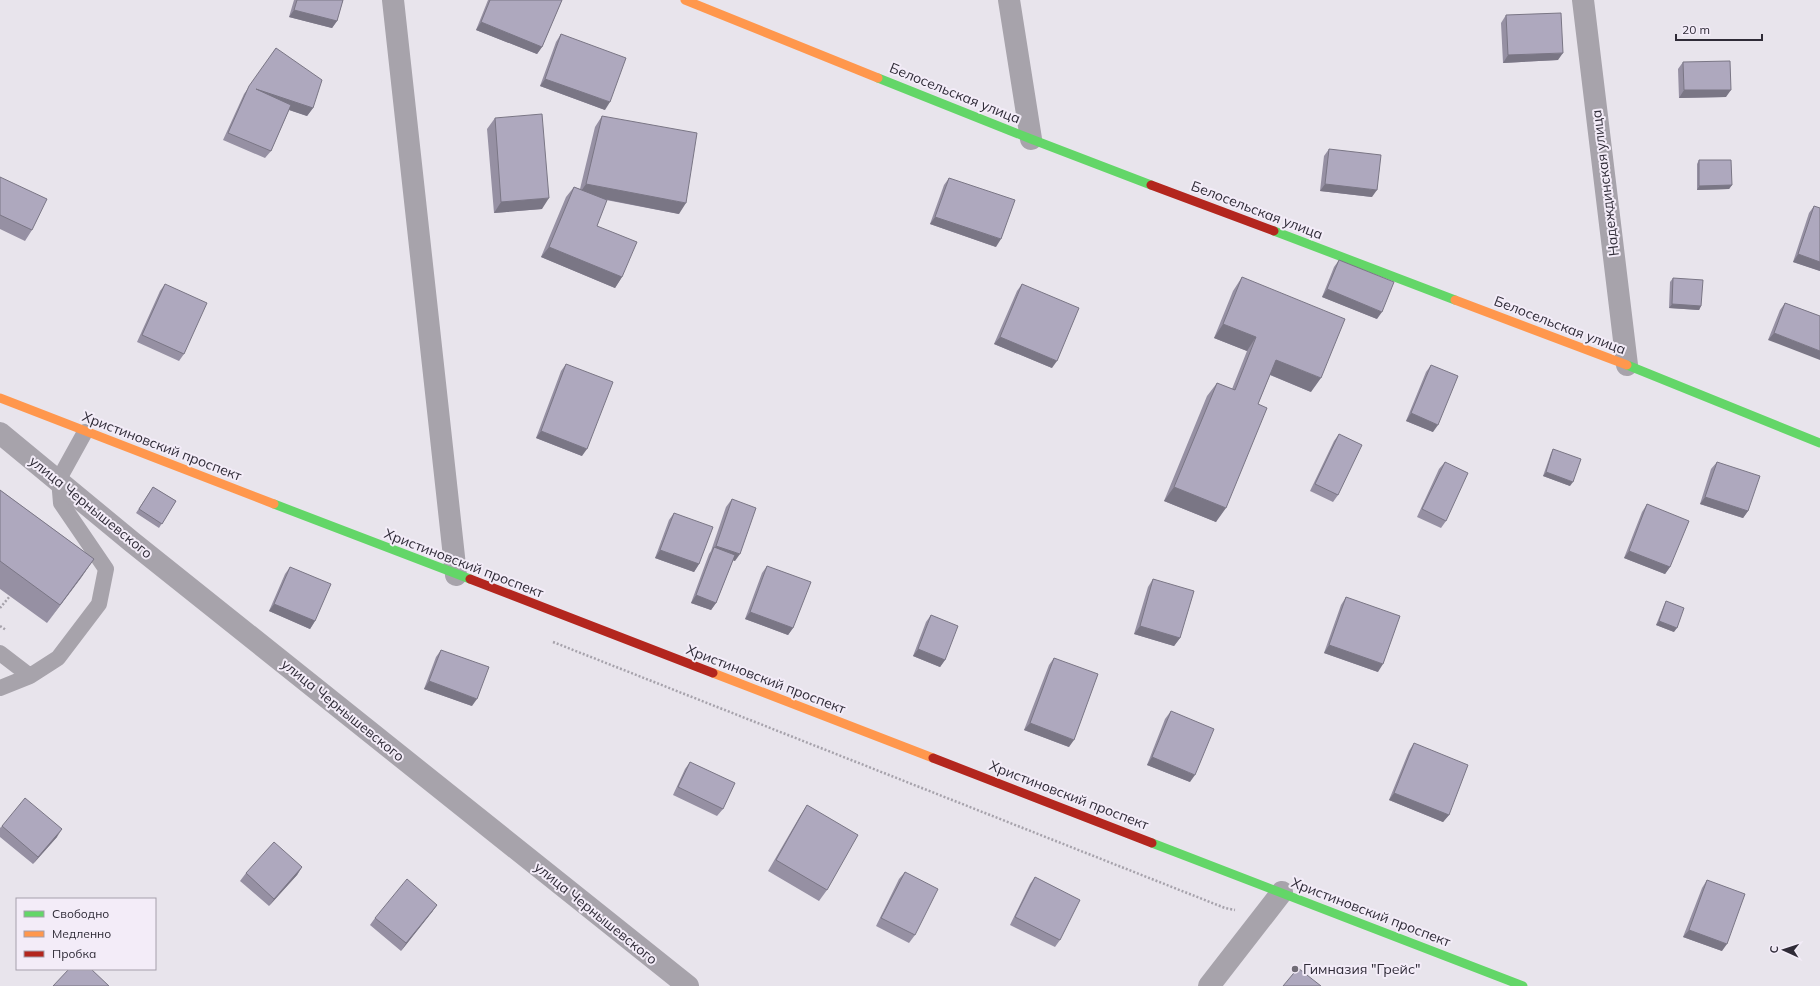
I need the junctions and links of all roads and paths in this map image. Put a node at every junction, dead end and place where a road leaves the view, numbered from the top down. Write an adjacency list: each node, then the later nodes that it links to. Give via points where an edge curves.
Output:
1 (393, 0): 12 (street)
2 (685, 0): 5 (street, Белосельская улица)
3 (1009, 0): 5 (street)
4 (1583, 0): 6 (street, Надеждинская улица)
5 (1031, 139): 6 (street, Белосельская улица)
6 (1627, 365): 10 (street, Белосельская улица)
7 (0, 398): 8 (street, Христиновский проспект)
8 (85, 432): 11 (lane); 12 (street, Христиновский проспект)
9 (0, 433): 11 (street, улица Чернышевского)
10 (1820, 443)
11 (58, 479): 17 (lane, via 61,503 106,568 99,604 58,658); 21 (street, улица Чернышевского, via 132,542)
12 (456, 575): 19 (street, Христиновский проспект)
13 (10, 596): 14 (path)
14 (0, 608)
15 (551, 641): 20 (path, via 1225,908)
16 (0, 653): 17 (lane)
17 (30, 676): 18 (lane)
18 (0, 688)
19 (1282, 892): 20 (street); 23 (street, Христиновский проспект)
20 (1263, 917): 22 (street)
21 (688, 986)
22 (1209, 986)
23 (1523, 986)

